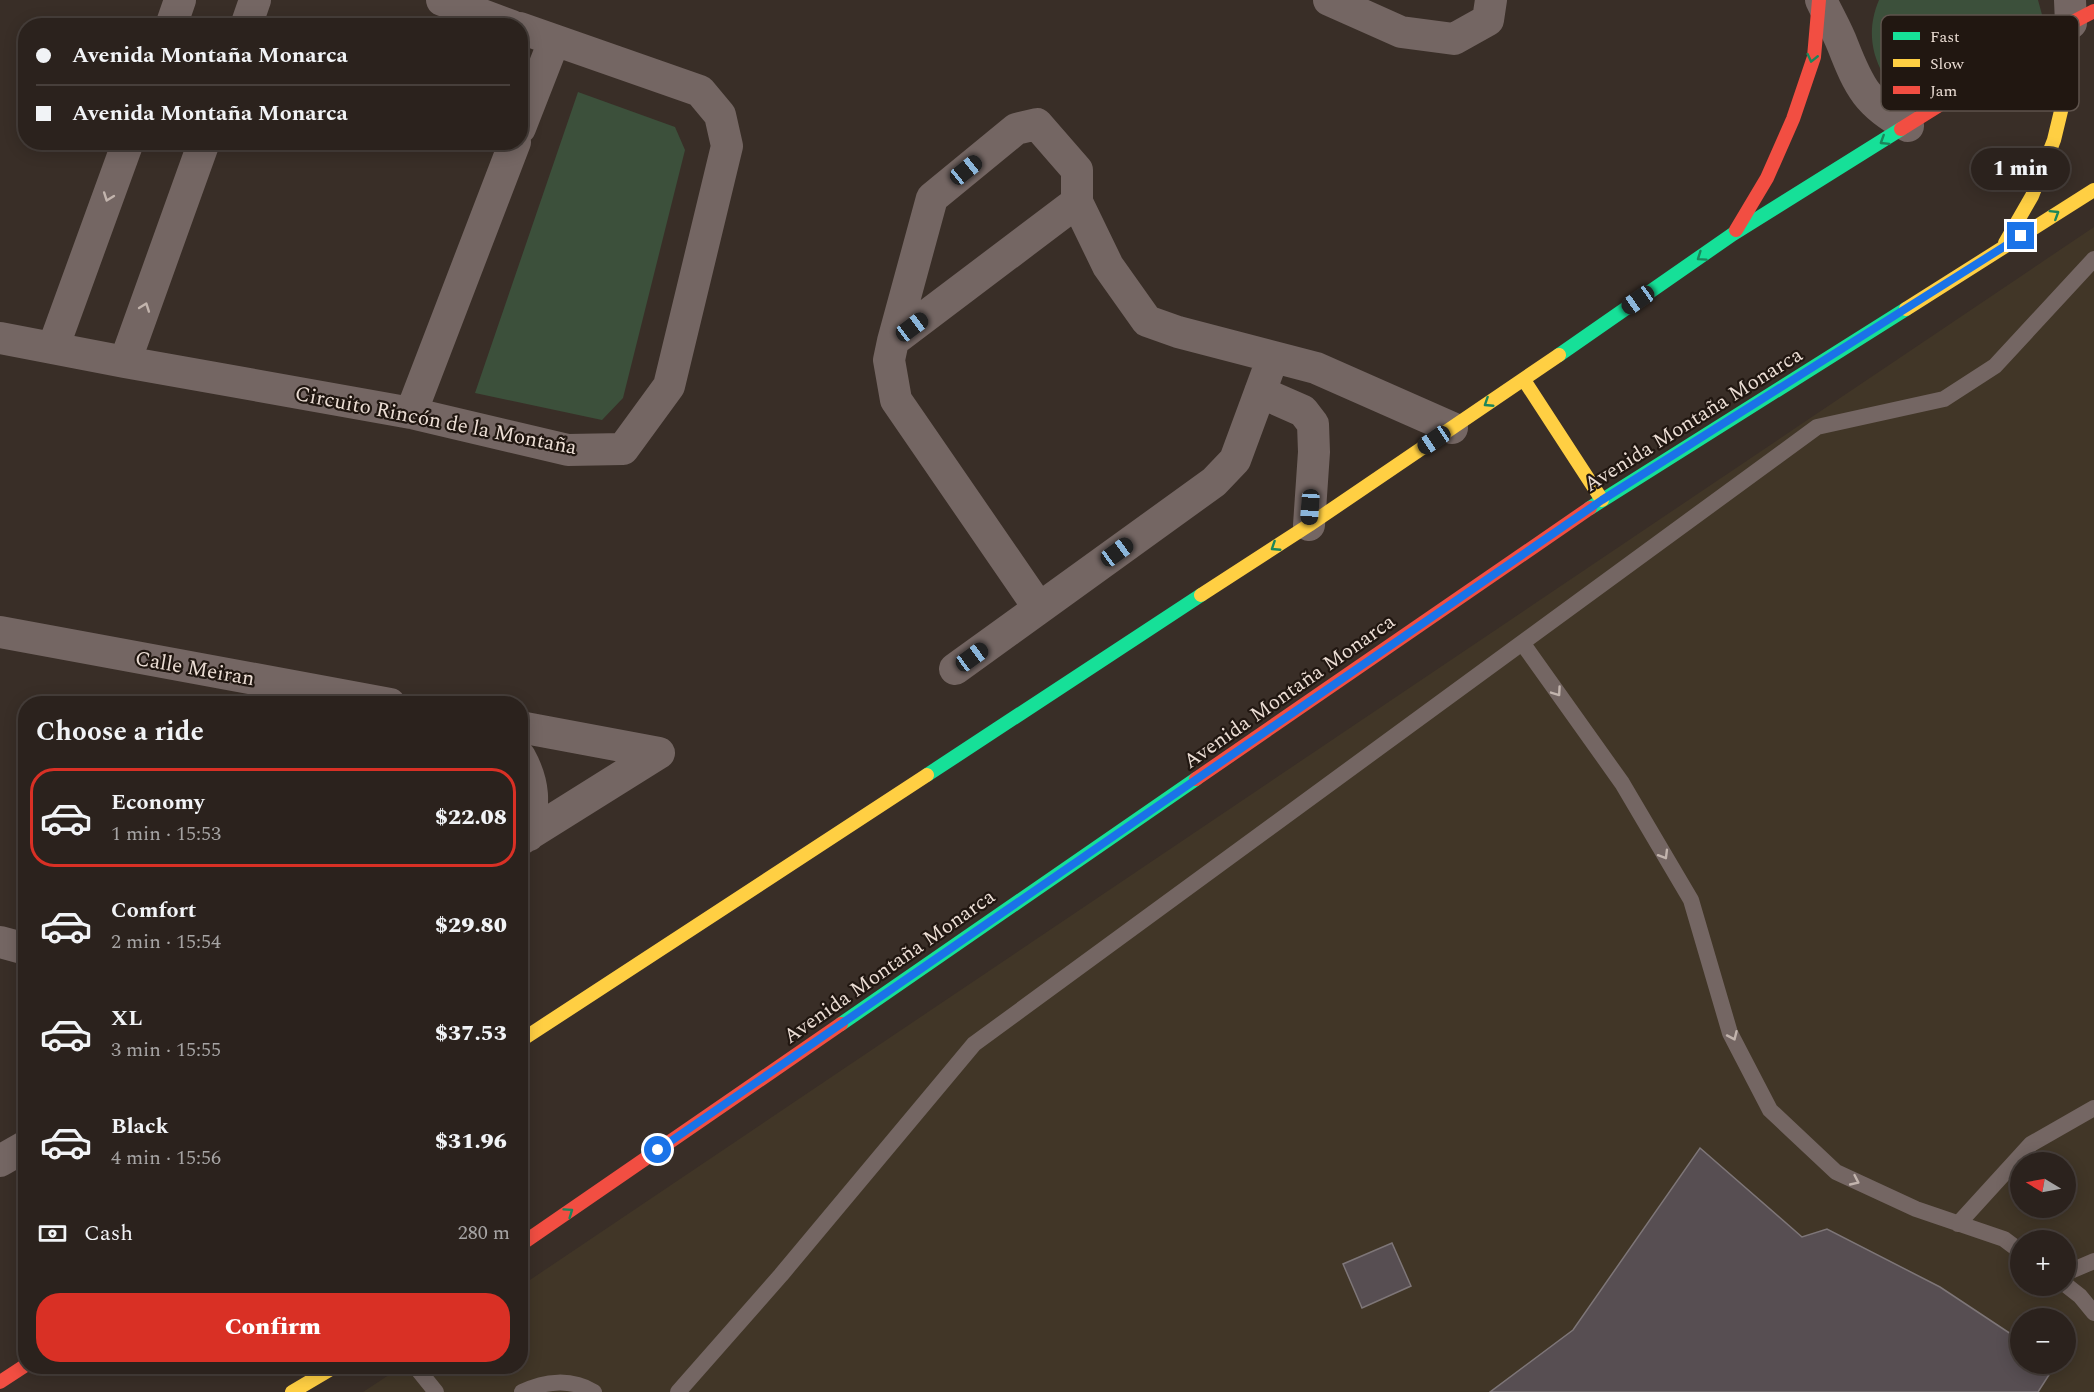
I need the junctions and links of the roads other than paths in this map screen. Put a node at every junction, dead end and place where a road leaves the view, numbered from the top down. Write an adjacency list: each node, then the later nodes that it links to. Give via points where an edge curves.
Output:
1 (180, 0): 8 (street)
2 (255, 0): 9 (street)
3 (442, 0): 10 (street)
4 (1329, 0): 5 (street, via 1401,32 1454,39 1488,20)
5 (1491, 0)
6 (1820, 0): 13 (street); 25 (main road, one-way to 25, via 1814,57 1793,119 1767,178)
7 (1843, 0): 13 (street)
8 (174, 18)
9 (249, 18)
10 (490, 18)
11 (528, 31): 12 (street, Circuito Rincón de la Montaña)
12 (554, 40): 14 (street); 35 (street, Circuito Rincón de la Montaña, via 700,91 720,116 727,146 669,386 623,449 568,450)
13 (1843, 46): 15 (street, via 1866,94)
14 (528, 107)
15 (1881, 108)
16 (1884, 111): 19 (street)
17 (1930, 111): 19 (main road)
18 (2061, 111): 26 (main road, via 2032,196)
19 (1908, 126): 25 (main road, one-way to 25)
20 (125, 150): 30 (street, one-way to 30)
21 (201, 150): 32 (street, one-way to 21)
22 (512, 150): 35 (street)
23 (2094, 190): 26 (main road, Avenida Montaña Monarca, one-way to 23)
24 (1077, 202): 29 (street); 29 (street, via 1077,170 1037,124 1016,129 932,198); 31 (street, via 1108,266 1147,321)
25 (1733, 234): 33 (main road, one-way to 33)
26 (2003, 247): 37 (main road, Avenida Montaña Monarca)
27 (2094, 258): 41 (lane, via 1995,366 1944,399 1817,427)
28 (0, 338): 30 (street, Circuito Rincón de la Montaña)
29 (893, 341): 39 (street, via 888,360 896,400)
30 (53, 348): 32 (street, Circuito Rincón de la Montaña)
31 (1273, 357): 34 (street); 36 (street, via 1316,368)
32 (125, 362): 35 (street, Circuito Rincón de la Montaña)
33 (1524, 380): 36 (main road, one-way to 36); 37 (main road)
34 (1260, 392): 38 (street, via 1304,411 1313,424); 39 (street, via 1235,460 1214,482)
35 (411, 413)
36 (1452, 428): 38 (main road)
37 (1602, 500): 55 (main road, Avenida Montaña Monarca, one-way to 37)
38 (1309, 525): 50 (main road, one-way to 50)
39 (1039, 608): 42 (street)
40 (0, 632): 43 (street, Calle Meiran)
41 (1523, 644): 54 (lane, one-way to 54, via 1622,783 1690,900 1730,1033 1770,1110 1836,1172); 69 (lane, via 974,1044)
42 (955, 669)
43 (347, 696)
44 (528, 729): 47 (street, via 659,753)
45 (528, 770): 46 (street, via 534,798)
46 (528, 824)
47 (528, 835)
48 (0, 942): 49 (street)
49 (18, 947)
50 (528, 1036)
51 (2094, 1108): 54 (lane, via 2031,1144)
52 (18, 1151): 53 (street)
53 (0, 1161)
54 (1958, 1224): 56 (lane)
55 (528, 1239)
56 (2010, 1244)
57 (2094, 1261): 58 (lane)
58 (2076, 1269)
59 (2076, 1293): 60 (lane)
60 (2094, 1313)
61 (18, 1370): 64 (main road)
62 (322, 1374): 65 (main road)
63 (421, 1374): 66 (lane)
64 (0, 1382)
65 (292, 1392)
66 (435, 1392)
67 (522, 1392): 68 (lane, via 539,1384 567,1383)
68 (594, 1392)
69 (678, 1392)

